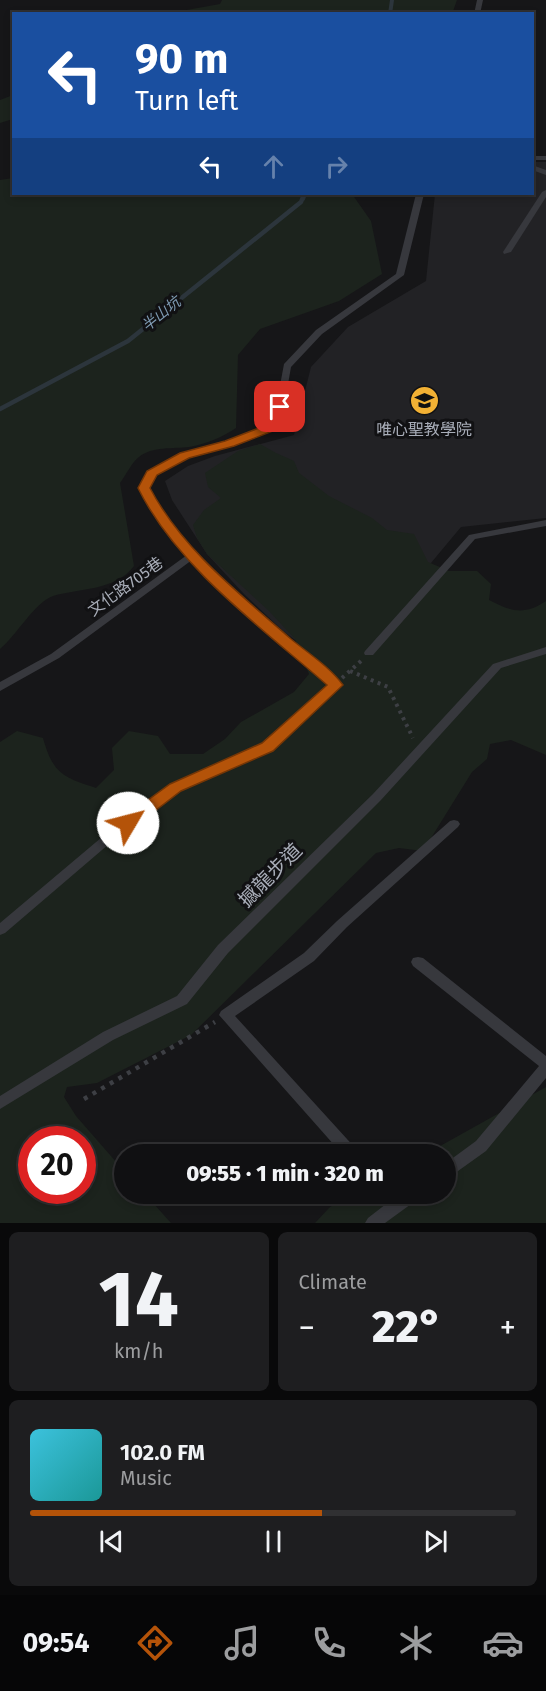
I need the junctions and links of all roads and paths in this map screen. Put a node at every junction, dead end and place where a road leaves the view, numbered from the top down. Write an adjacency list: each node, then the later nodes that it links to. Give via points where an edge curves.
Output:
1 (546, 192): 3 (lane)
2 (420, 195): 5 (lane, via 400,275 319,332 287,366 280,407 269,428 184,455 152,473 144,488 157,514)
3 (507, 252)
4 (546, 523): 7 (lane, via 472,537)
5 (193, 555): 9 (lane); 10 (lane, 文化路705巷, via 55,656)
6 (546, 650): 11 (lane, 撼龍步道, via 497,666)
7 (369, 653): 8 (path)
8 (350, 671): 9 (path); 11 (path, via 388,687)
9 (335, 685): 13 (lane, via 267,747 175,788 112,835)
10 (0, 687)
11 (419, 750): 18 (lane, 撼龍步道, via 223,949 182,1000 108,1036)
12 (454, 824): 15 (lane, via 309,957)
13 (0, 930)
14 (418, 962): 16 (lane)
15 (226, 1015): 17 (path); 19 (lane)
16 (546, 1066): 20 (lane, via 481,1146)
17 (84, 1099)
18 (0, 1103)
19 (342, 1144)
20 (456, 1164)
21 (389, 1204): 22 (lane)
22 (373, 1223)

